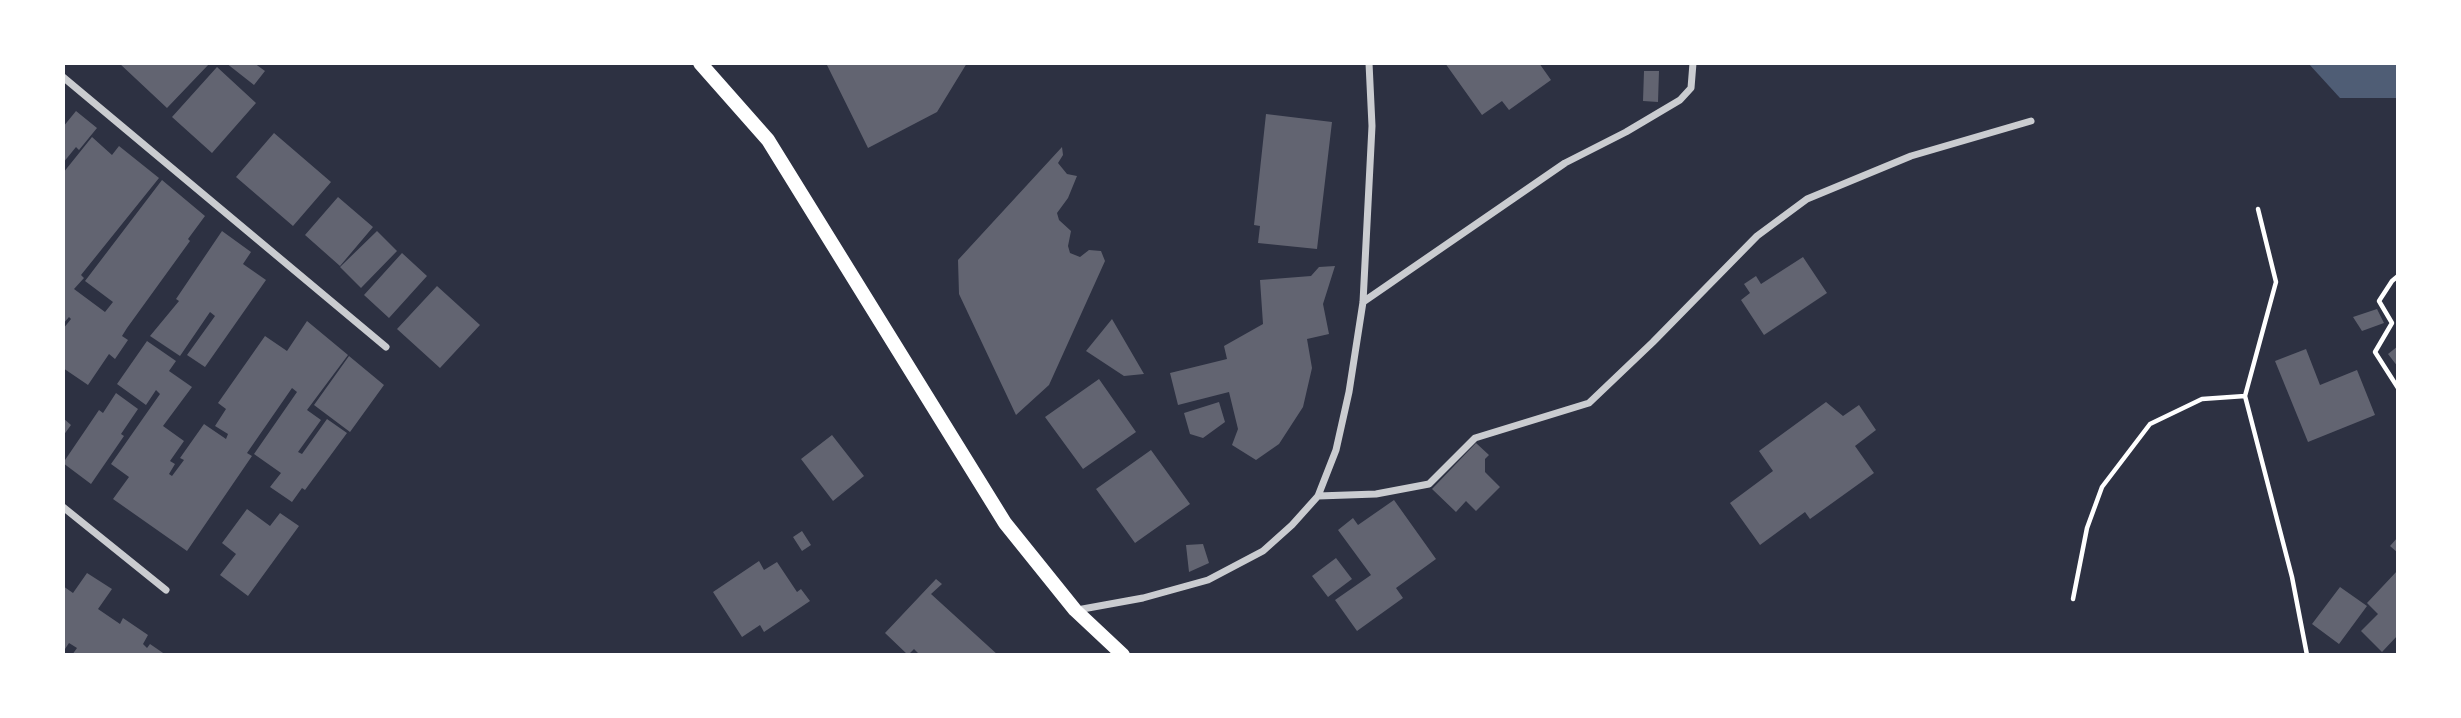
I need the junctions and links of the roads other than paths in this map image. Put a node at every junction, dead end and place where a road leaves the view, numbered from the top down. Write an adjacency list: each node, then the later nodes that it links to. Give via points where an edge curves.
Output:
1 (700, 63): 11 (main road, via 768,140 1005,523)
2 (1369, 63): 6 (street, via 1372,126)
3 (1693, 63): 6 (street, via 1691,88 1680,100 1565,163)
4 (63, 77): 7 (street)
5 (2031, 121): 8 (street, via 1911,156 1807,199 1757,236 1589,402 1475,438 1429,484 1376,494)
6 (1363, 302): 8 (street, via 1336,450)
7 (386, 347)
8 (1318, 496): 11 (street, via 1263,551 1208,580)
9 (63, 507): 10 (street)
10 (166, 590)
11 (1075, 610): 12 (main road)
12 (1123, 655)

